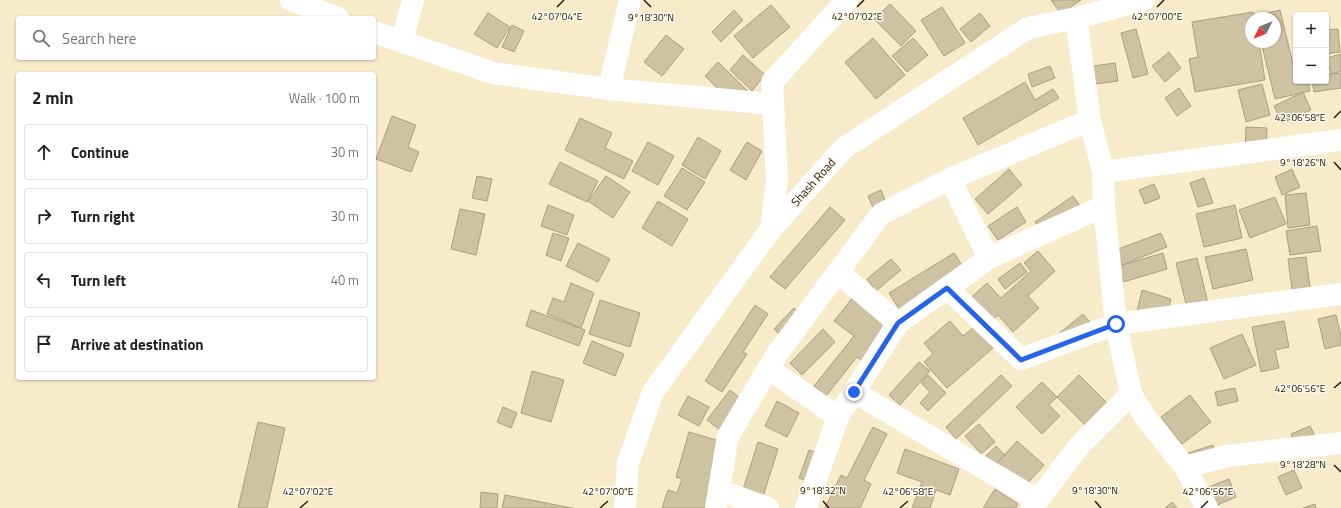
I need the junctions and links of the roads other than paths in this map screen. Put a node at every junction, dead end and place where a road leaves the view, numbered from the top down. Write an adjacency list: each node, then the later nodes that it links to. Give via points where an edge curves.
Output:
1 (291, 0): 6 (street)
2 (414, 0): 9 (street)
3 (630, 0): 10 (street)
4 (847, 0): 11 (street, via 772,82)
5 (1144, 0): 7 (street, Shash Road)
6 (333, 16)
7 (1076, 18): 12 (street); 17 (street, Shash Road, via 1028,28 844,148)
8 (376, 33): 9 (street)
9 (402, 42): 10 (street, via 493,74)
10 (609, 89): 11 (street)
11 (773, 104): 17 (street, via 777,180)
12 (1090, 120): 14 (street); 15 (street)
13 (1341, 140): 14 (street)
14 (1103, 172): 16 (street)
15 (950, 179): 18 (street); 19 (street, via 881,214)
16 (1104, 206): 18 (street); 23 (street)
17 (770, 229): 32 (street, Shash Road, via 653,392 628,463)
18 (989, 258): 20 (street)
19 (838, 272): 22 (street); 24 (street, via 777,354)
20 (947, 288): 22 (street); 23 (street, via 1021,360)
21 (1341, 294): 23 (street)
22 (898, 323): 25 (street)
23 (1116, 324): 26 (street)
24 (769, 369): 27 (street); 30 (street, via 728,436)
25 (854, 392): 27 (street); 31 (street)
26 (1131, 394): 29 (street, via 1148,421); 31 (street, via 1079,446)
27 (838, 417): 34 (street)
28 (1341, 443): 29 (street, via 1227,456)
29 (1185, 467): 35 (street)
30 (717, 499): 33 (street)
31 (1035, 504)
32 (624, 508)
33 (768, 508)
34 (806, 508)
35 (1207, 508)

